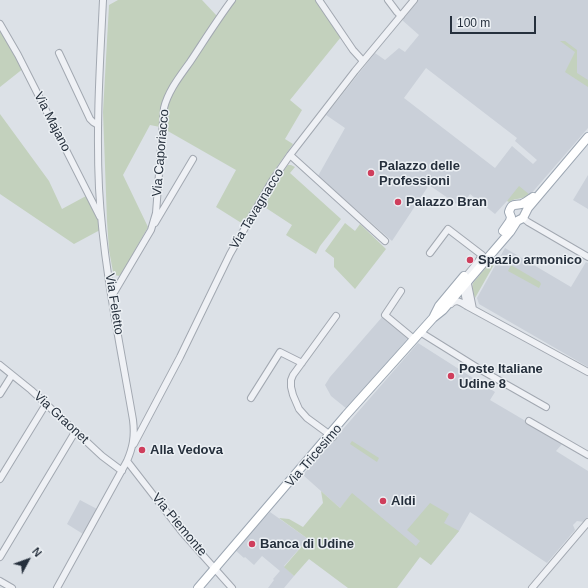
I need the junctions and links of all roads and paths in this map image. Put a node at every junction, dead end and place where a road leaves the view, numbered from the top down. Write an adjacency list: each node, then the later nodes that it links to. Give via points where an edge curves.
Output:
1 (103, 0): 10 (street, Via Feletto)
2 (232, 0): 18 (street, Via Caporiacco, via 165,101 156,213)
3 (319, 0): 9 (street)
4 (388, 0): 6 (street)
5 (414, 0): 6 (street, Via Tavagnacco)
6 (401, 16): 9 (street, Via Tavagnacco)
7 (0, 24): 17 (street, Via Majano)
8 (59, 53): 10 (street, via 90,118)
9 (363, 61): 12 (street, Via Tavagnacco)
10 (98, 125): 17 (street, Via Feletto, via 97,149)
11 (588, 138): 14 (main road, Via Tricesimo)
12 (290, 155): 19 (street); 43 (street, Via Tavagnacco, via 230,254)
13 (193, 159): 18 (street, Via Caporiacco)
14 (557, 174): 15 (main road, Via Tricesimo, via 532,198); 16 (main road, Via Tricesimo)
15 (520, 205): 16 (main road, via 523,207); 16 (main road, Via Tricesimo, via 511,207 509,212)
16 (519, 217): 21 (main road, Via Tricesimo, via 509,223); 22 (street); 23 (main road, Via Tricesimo, via 510,232)
17 (102, 220): 26 (street, Via Feletto)
18 (152, 230): 26 (street, Via Caporiacco)
19 (384, 241)
20 (430, 253): 21 (street, via 448,229)
21 (482, 255): 24 (street, Via Tricesimo, via 462,280); 30 (main road, Via Tricesimo, via 439,306)
22 (588, 257)
23 (469, 278): 24 (main road, Via Tricesimo); 28 (street)
24 (462, 286): 27 (street); 30 (main road, Via Tricesimo)
25 (401, 291): 32 (street, via 386,315)
26 (112, 296): 41 (street, Via Feletto)
27 (467, 306): 28 (street); 30 (street, via 454,301)
28 (473, 309): 35 (street)
29 (336, 316): 33 (street)
30 (436, 316): 31 (main road, Via Tricesimo)
31 (420, 332): 32 (main road, Via Tricesimo); 40 (street)
32 (414, 339): 45 (main road, Via Tricesimo, via 354,406)
33 (302, 362): 38 (street, via 280,352); 45 (street, via 291,380 296,402 303,414)
34 (0, 365): 36 (street, Via Graonet)
35 (588, 372)
36 (12, 375): 37 (street); 39 (street, Via Graonet)
37 (0, 394)
38 (251, 398)
39 (46, 404): 44 (street, Via Graonet); 50 (street)
40 (546, 407)
41 (133, 420): 43 (street); 46 (street, Via Feletto)
42 (529, 421): 47 (street)
43 (146, 423): 46 (street, Via Tavagnacco)
44 (75, 432): 49 (street, Via Graonet); 52 (street)
45 (331, 436): 53 (main road, Via Tricesimo)
46 (133, 445): 48 (street, Via Feletto)
47 (588, 455)
48 (127, 461): 49 (street, Via Feletto); 53 (street, Via Piemonte, via 182,532)
49 (122, 471): 56 (street, Via Feletto)
50 (0, 479)
51 (588, 522): 59 (street)
52 (0, 557)
53 (215, 568): 57 (main road, Via Tricesimo); 58 (street, Via Piemonte)
54 (0, 581): 55 (street)
55 (12, 588)
56 (57, 588)
57 (198, 588)
58 (232, 588)
59 (532, 588)

